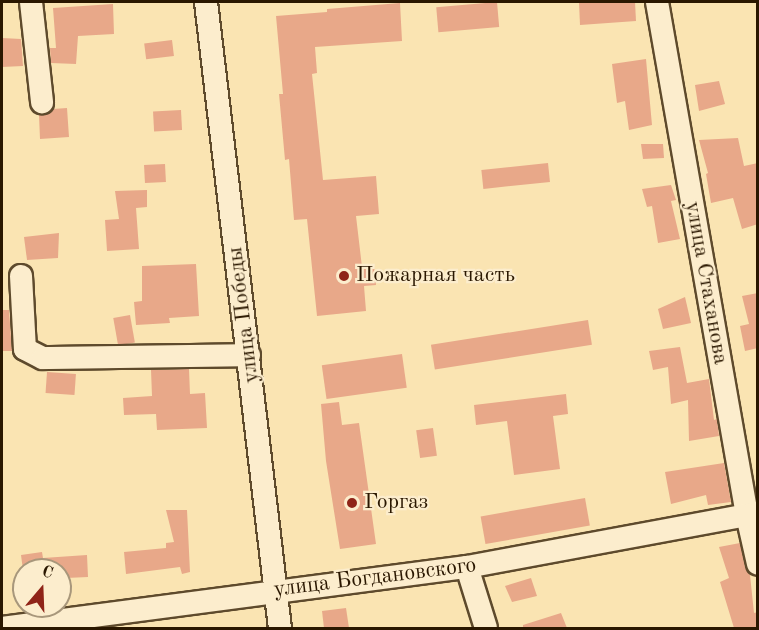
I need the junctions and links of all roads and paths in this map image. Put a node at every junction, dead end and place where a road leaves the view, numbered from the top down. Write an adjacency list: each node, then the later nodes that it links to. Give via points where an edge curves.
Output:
1 (31, 2): 4 (street)
2 (206, 2): 6 (street, улица Победы)
3 (657, 2): 7 (street, улица Стаханова)
4 (42, 102)
5 (21, 276): 6 (street, via 25,349 43,358)
6 (249, 355): 10 (street, улица Победы)
7 (747, 515): 8 (street, улица Стаханова); 9 (street, улица Богдановского)
8 (758, 564)
9 (467, 567): 10 (street, улица Богдановского); 13 (street)
10 (275, 590): 11 (street, улица Богдановского); 12 (street, улица Победы)
11 (2, 628)
12 (280, 628)
13 (486, 628)

